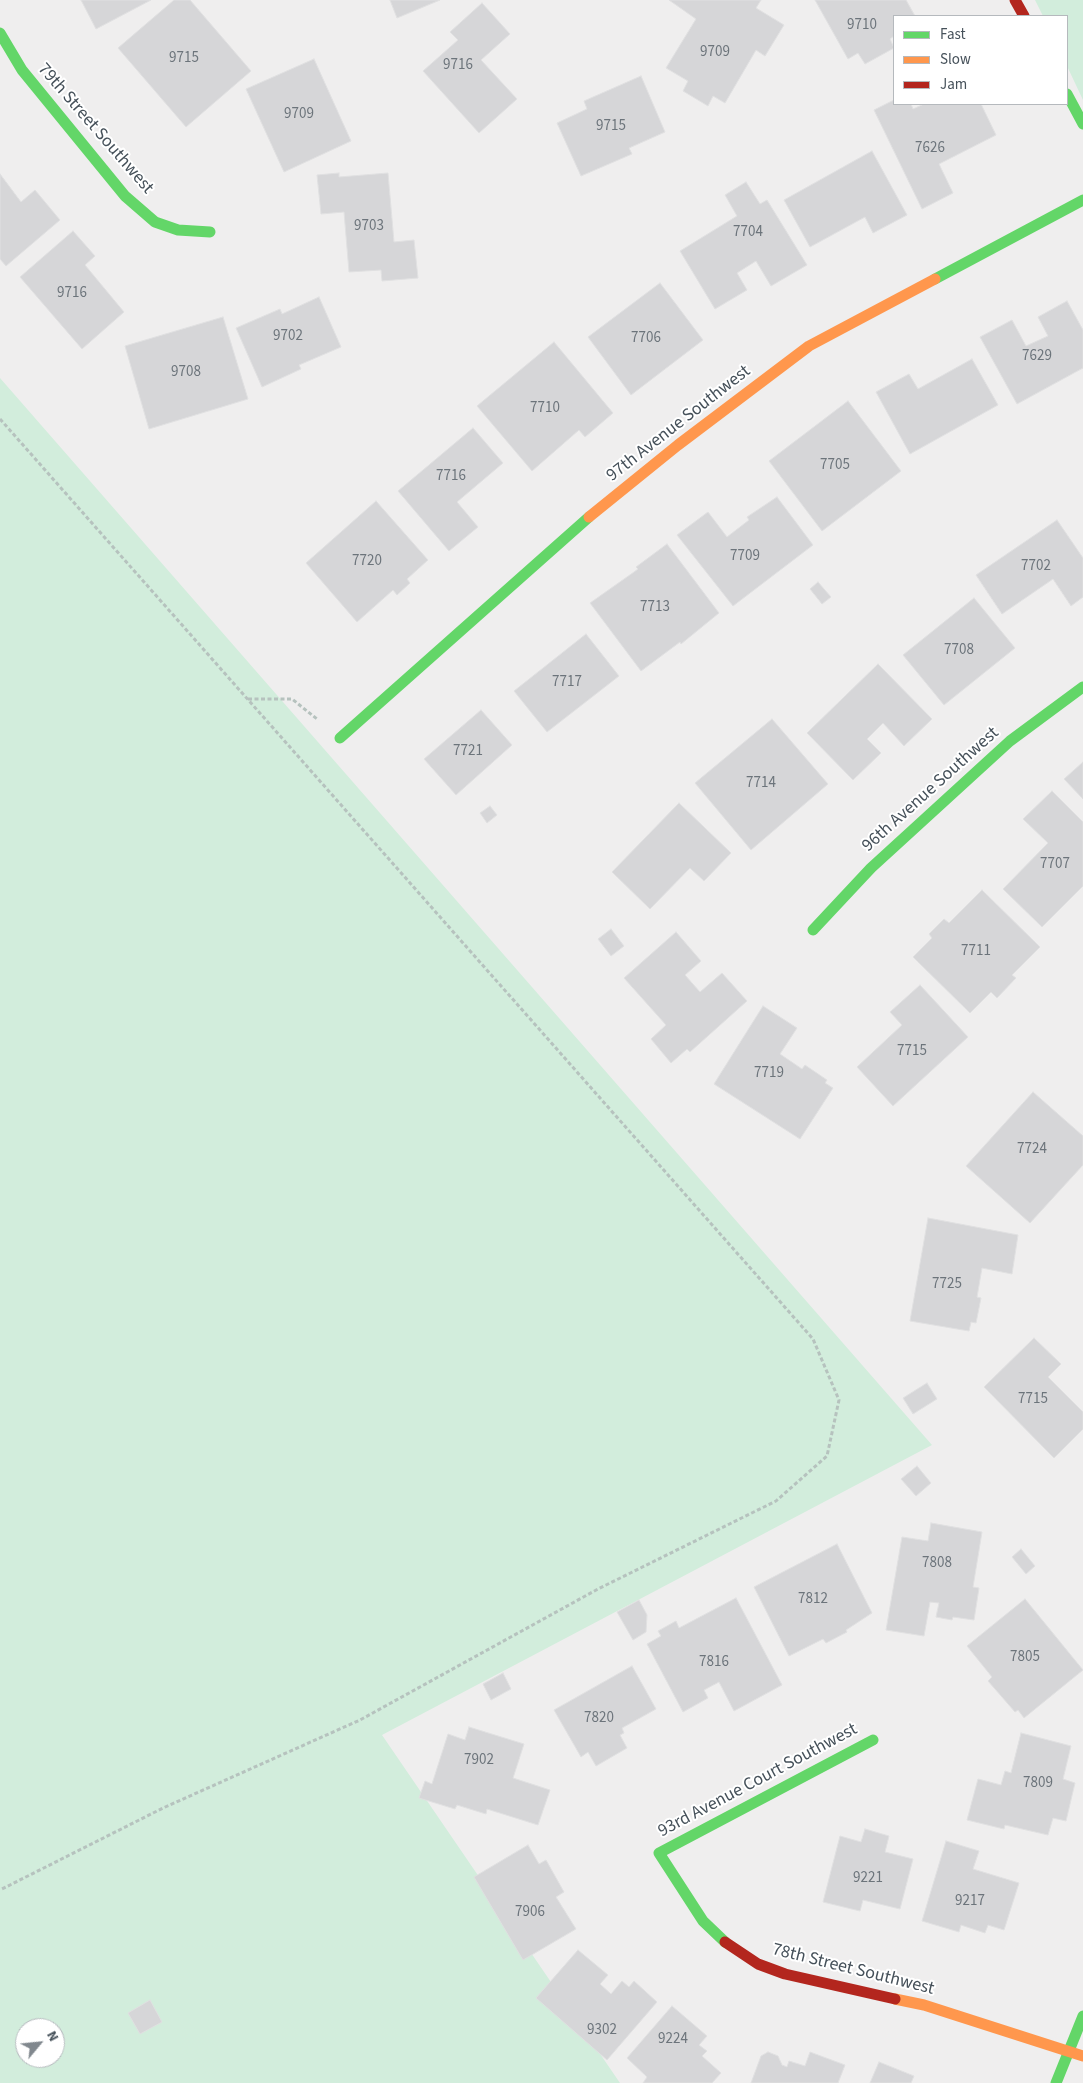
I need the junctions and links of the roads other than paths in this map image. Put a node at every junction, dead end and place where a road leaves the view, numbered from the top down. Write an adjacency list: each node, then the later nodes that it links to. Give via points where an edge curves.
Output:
1 (1015, 0): 2 (street)
2 (1023, 15)
3 (0, 33): 7 (street, 79th Street Southwest, via 22,70 125,196 155,222 178,230)
4 (1068, 96): 5 (street)
5 (1083, 124)
6 (1083, 200): 9 (street, 97th Avenue Southwest, via 809,346 577,526)
7 (210, 232)
8 (1083, 687): 10 (street, 96th Avenue Southwest, via 1010,741 871,868)
9 (340, 738)
10 (813, 930)
11 (873, 1740): 12 (street, 93rd Avenue Court Southwest)
12 (659, 1853): 14 (street, 78th Street Southwest, via 703,1922 723,1941 758,1964 785,1974 924,2005)
13 (1083, 2016): 14 (street)
14 (1069, 2050): 15 (street, 78th Street Southwest); 16 (street)
15 (1083, 2056)
16 (1056, 2083)

